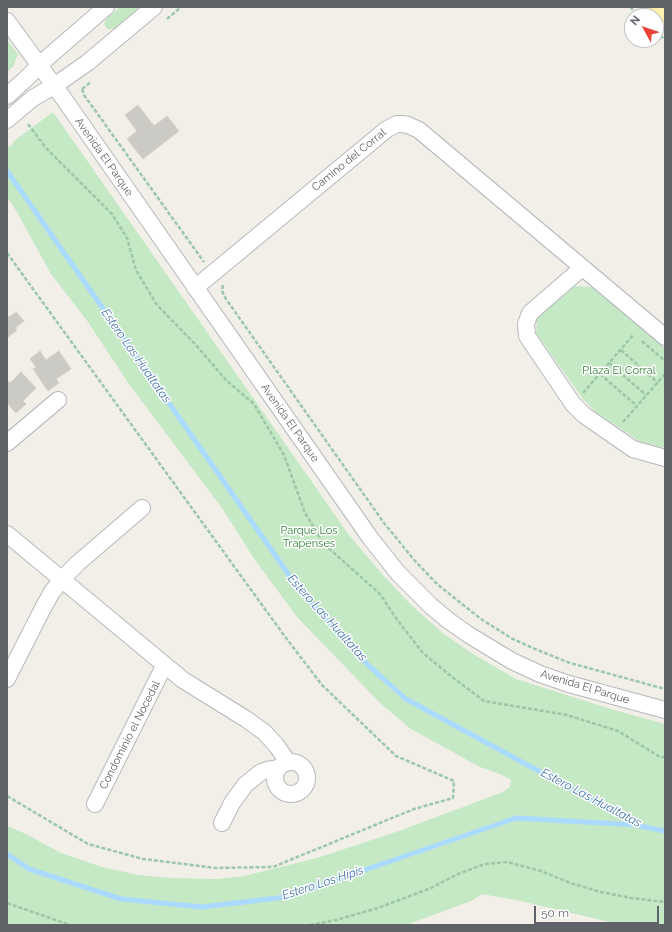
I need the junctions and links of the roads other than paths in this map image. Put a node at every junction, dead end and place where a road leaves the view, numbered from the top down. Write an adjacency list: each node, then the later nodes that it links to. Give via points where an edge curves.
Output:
1 (106, 7): 6 (street)
2 (154, 7): 7 (street, via 87,63)
3 (661, 7): 4 (main road)
4 (665, 11)
5 (7, 21): 6 (street, Avenida El Parque)
6 (39, 64): 7 (street, Avenida El Parque); 8 (street)
7 (54, 86): 9 (street, via 33,98); 11 (street, Avenida El Parque)
8 (7, 96)
9 (10, 118)
10 (582, 268): 11 (street, Camino del Corral, via 418,130 408,125 397,124 387,128 219,278); 12 (street, Camino del Corral); 15 (street, via 530,314 526,324 530,341 573,404 584,415 633,449)
11 (195, 288): 21 (street, Avenida El Parque, via 372,539 398,573 431,606 490,649 540,674)
12 (665, 337)
13 (58, 400): 14 (street)
14 (7, 444)
15 (665, 458)
16 (142, 508): 18 (street)
17 (7, 534): 18 (street, Condominio el Nocedal)
18 (62, 578): 19 (street, Condominio el Nocedal); 20 (street, via 43,608)
19 (164, 666): 22 (street, Condominio el Nocedal); 23 (street, Condominio el Nocedal, via 255,725 276,744 283,765 262,772 245,785)
20 (7, 679)
21 (665, 710)
22 (95, 804)
23 (222, 823)

